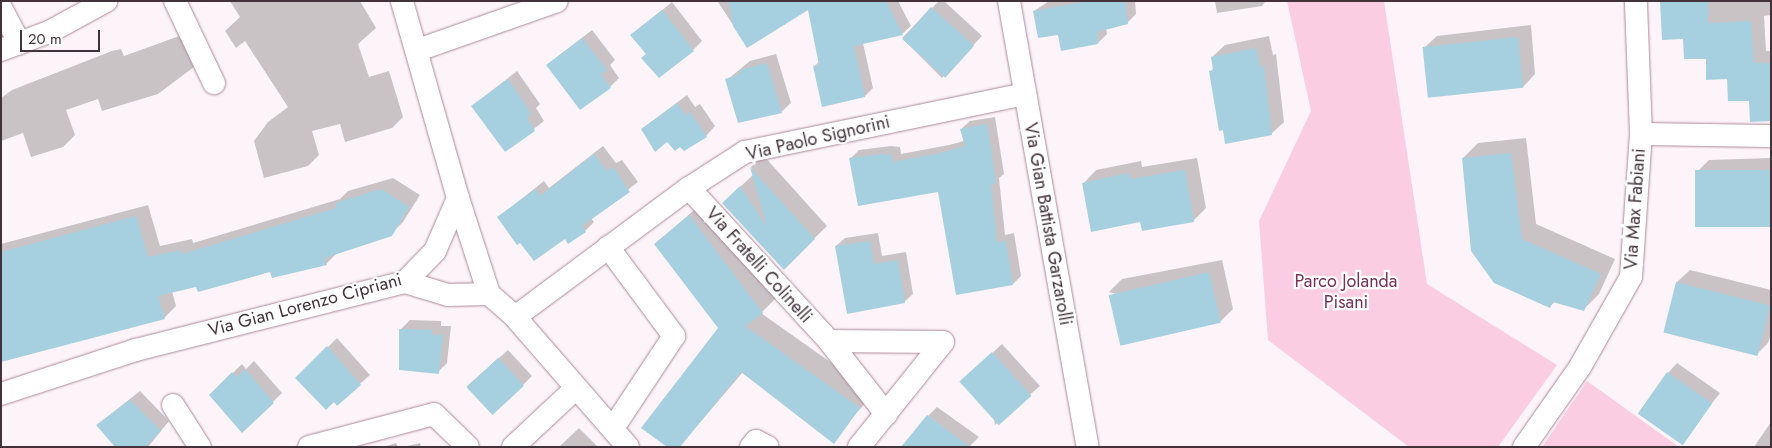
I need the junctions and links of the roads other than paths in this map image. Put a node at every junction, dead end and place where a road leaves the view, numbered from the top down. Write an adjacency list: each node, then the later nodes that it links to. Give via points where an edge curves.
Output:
1 (106, 1): 8 (street, via 51,31)
2 (175, 1): 10 (street)
3 (402, 1): 9 (street)
4 (557, 1): 9 (street)
5 (1009, 1): 11 (street, Via Gian Battista Garzarolli)
6 (1636, 1): 12 (street, Via Max Fabiani)
7 (1, 8): 8 (street)
8 (11, 47)
9 (418, 50): 15 (street)
10 (214, 83)
11 (1025, 94): 14 (street, Via Paolo Signorini, via 744,152); 34 (street, Via Gian Battista Garzarolli)
12 (1641, 134): 13 (street); 35 (street, Via Max Fabiani, via 1630,277 1580,367)
13 (1771, 136)
14 (689, 188): 16 (street, Via Paolo Signorini); 20 (street, Via Fratelli Colinelli)
15 (458, 198): 17 (street, Via Gian Lorenzo Cipriani, via 435,251); 18 (street)
16 (608, 247): 19 (street, Via Paolo Signorini); 25 (street, via 674,336)
17 (405, 282): 18 (street, via 448,295); 22 (street, Via Gian Lorenzo Cipriani, via 136,350)
18 (489, 294): 19 (street)
19 (515, 317): 21 (street)
20 (829, 342): 24 (street, Via Fratelli Colinelli); 24 (street, via 943,342)
21 (576, 389): 25 (street); 29 (street)
22 (1, 394)
23 (173, 405): 26 (street)
24 (886, 414): 33 (street)
25 (613, 428): 30 (street)
26 (200, 447)
27 (309, 447): 28 (street, via 434,414)
28 (468, 447)
29 (513, 447)
30 (628, 447)
31 (751, 447): 32 (street, via 756,441)
32 (768, 447)
33 (859, 447)
34 (1088, 447)
35 (1524, 447)

